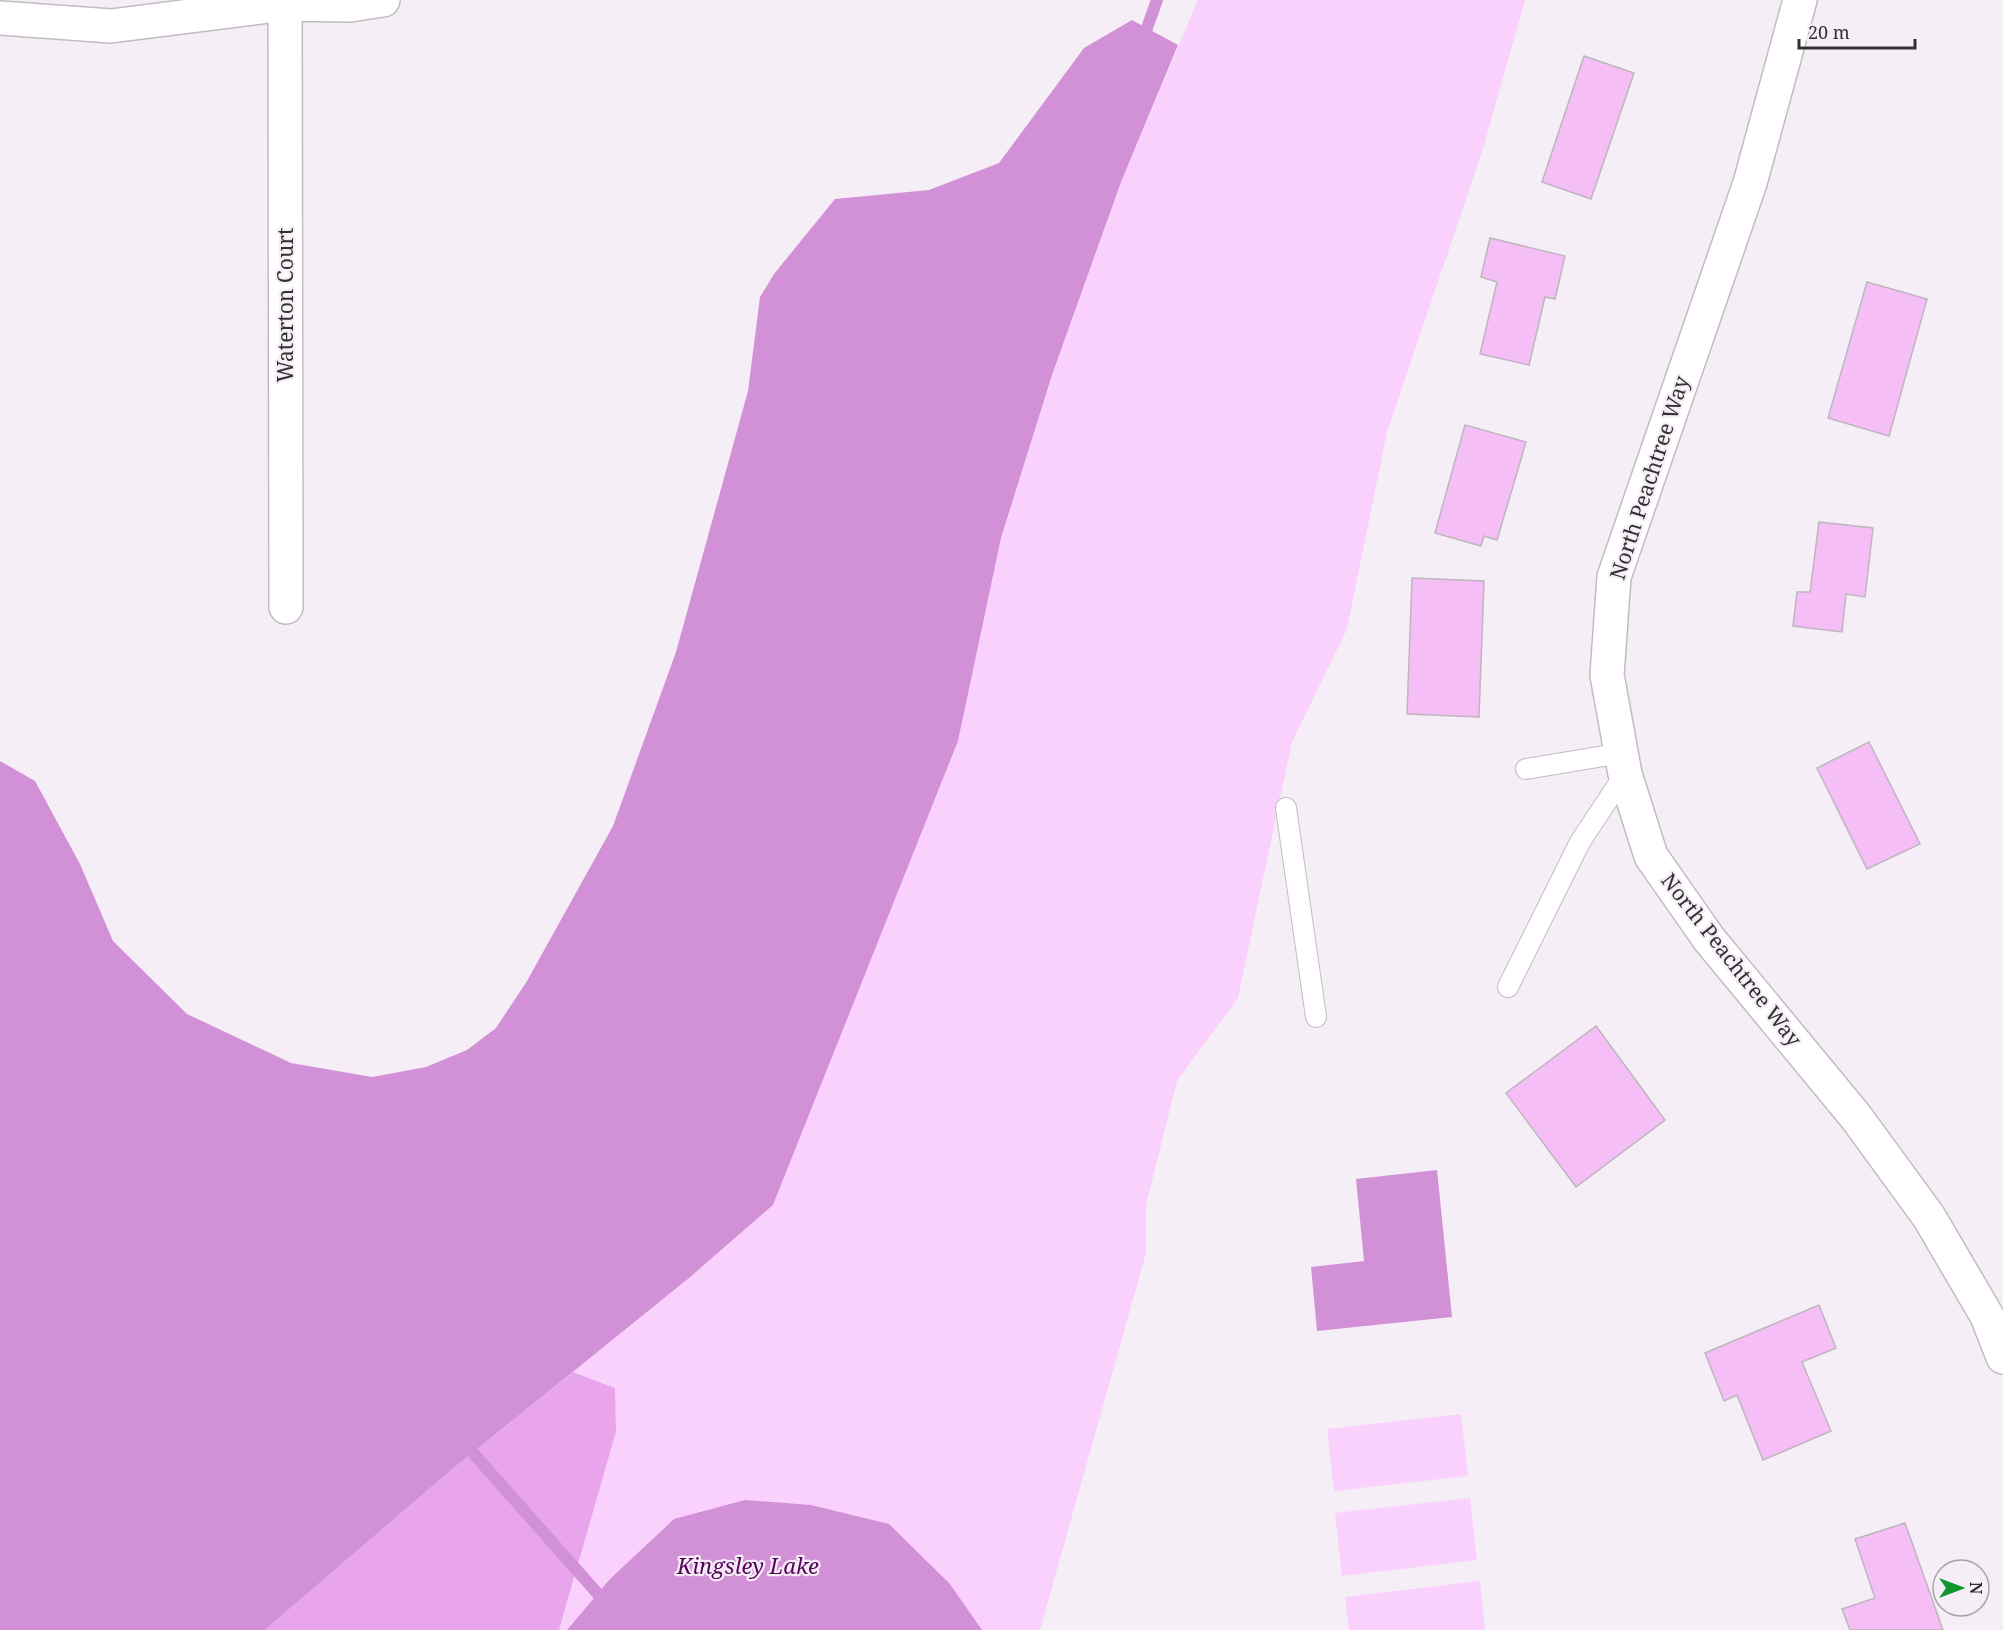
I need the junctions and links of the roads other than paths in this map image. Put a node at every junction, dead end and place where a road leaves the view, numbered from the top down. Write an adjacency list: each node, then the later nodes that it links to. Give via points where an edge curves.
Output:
1 (383, 0): 3 (street, via 350,5)
2 (1800, 0): 6 (street, North Peachtree Way, via 1750,183 1614,577 1607,675)
3 (285, 4): 4 (street, via 111,26); 5 (street, Waterton Court)
4 (0, 18)
5 (286, 607)
6 (1624, 763): 7 (lane); 9 (lane); 11 (street, North Peachtree Way, via 1651,856 1708,939 1856,1117 1929,1217 1987,1316)
7 (1526, 770)
8 (1286, 808): 10 (lane)
9 (1508, 987)
10 (1316, 1017)
11 (2003, 1357)

